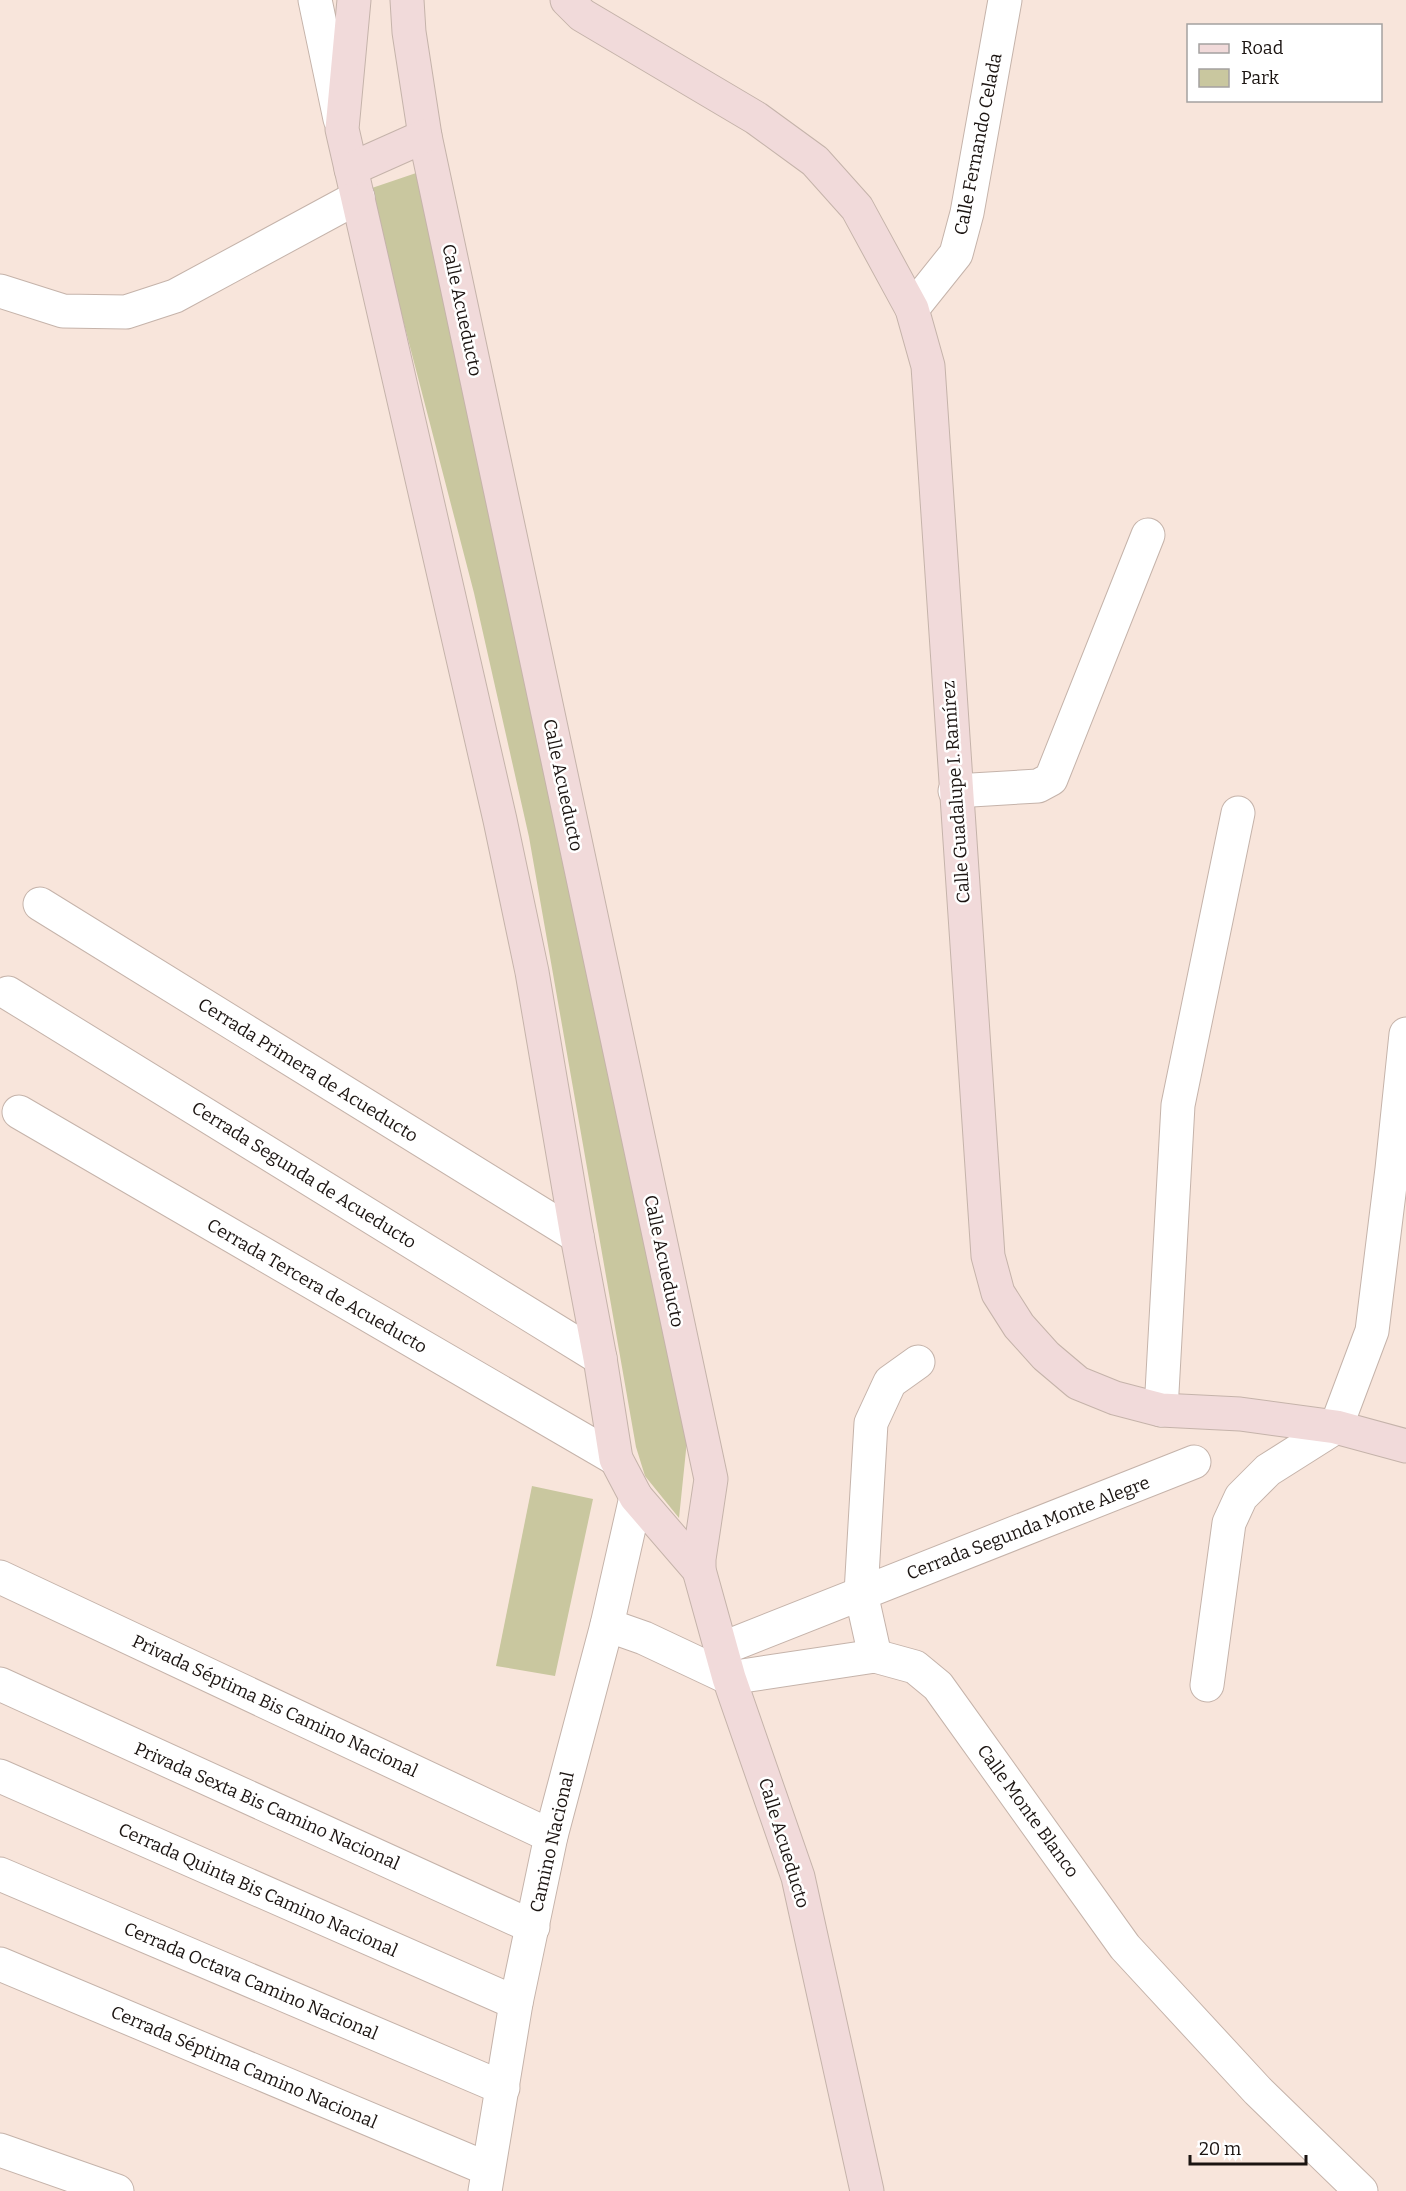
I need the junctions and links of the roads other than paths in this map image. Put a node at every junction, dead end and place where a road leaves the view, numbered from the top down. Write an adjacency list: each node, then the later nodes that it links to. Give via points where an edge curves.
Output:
1 (315, 0): 6 (street, Calle Acueducto)
2 (354, 0): 6 (street, Calle Acueducto)
3 (407, 0): 7 (street, Calle Acueducto)
4 (567, 0): 10 (street, Calle Guadalupe I. Ramírez, via 582,15 756,117 815,161 857,208)
5 (1005, 0): 10 (street, Calle Fernando Celada, via 956,254)
6 (342, 129): 8 (street, Calle Acueducto)
7 (425, 136): 8 (street); 27 (street, Calle Acueducto, via 711,1479)
8 (355, 183): 9 (street, via 176,296 126,312 63,311); 18 (street, Calle Acueducto, via 500,820 532,972)
9 (0, 291)
10 (912, 309): 12 (street, Calle Guadalupe I. Ramírez, via 928,366)
11 (1148, 535): 12 (street, via 1051,779 1038,786)
12 (955, 791): 21 (street, Calle Guadalupe I. Ramírez, via 988,1256 998,1293 1019,1326 1078,1383)
13 (1238, 813): 21 (street, via 1178,1105)
14 (40, 904): 18 (street, Cerrada Primera de Acueducto)
15 (8, 993): 19 (street, Cerrada Segunda de Acueducto)
16 (1406, 1034): 22 (street, via 1372,1331)
17 (19, 1112): 24 (street, Cerrada Tercera de Acueducto)
18 (577, 1236): 19 (street, Calle Acueducto)
19 (600, 1358): 24 (street, Calle Acueducto)
20 (918, 1362): 29 (street, via 890,1382 871,1423)
21 (1161, 1410): 22 (street, Calle Guadalupe I. Ramírez, via 1240,1414)
22 (1336, 1426): 23 (street, Calle Guadalupe I. Ramírez); 34 (street, via 1268,1470 1241,1497 1229,1523)
23 (1406, 1446)
24 (616, 1459): 26 (street, Calle Acueducto)
25 (1194, 1462): 29 (street, Cerrada Segunda Monte Alegre)
26 (636, 1497): 27 (street, Calle Acueducto); 30 (street, Camino Nacional)
27 (699, 1570): 32 (street, Calle Acueducto)
28 (0, 1577): 36 (street, Privada Séptima Bis Camino Nacional)
29 (861, 1593): 31 (street); 32 (street, Cerrada Segunda Monte Alegre)
30 (607, 1625): 32 (street); 36 (street, Camino Nacional)
31 (875, 1656): 32 (street, Calle Monte Blanco); 46 (street, Calle Monte Blanco, via 915,1666 938,1686 1125,1947 1258,2091)
32 (725, 1664): 45 (street, Calle Acueducto, via 798,1877)
33 (0, 1684): 38 (street, Privada Sexta Bis Camino Nacional)
34 (1207, 1685)
35 (0, 1776): 40 (street, Cerrada Quinta Bis Camino Nacional)
36 (551, 1836): 38 (street, Camino Nacional)
37 (0, 1875): 41 (street, Cerrada Octava Camino Nacional)
38 (533, 1927): 40 (street, Camino Nacional)
39 (0, 1964): 43 (street, Cerrada Séptima Camino Nacional)
40 (516, 2003): 41 (street, Camino Nacional)
41 (503, 2088): 43 (street, Camino Nacional)
42 (0, 2151): 44 (street)
43 (486, 2180)
44 (117, 2191)
45 (867, 2191)
46 (1361, 2191)

